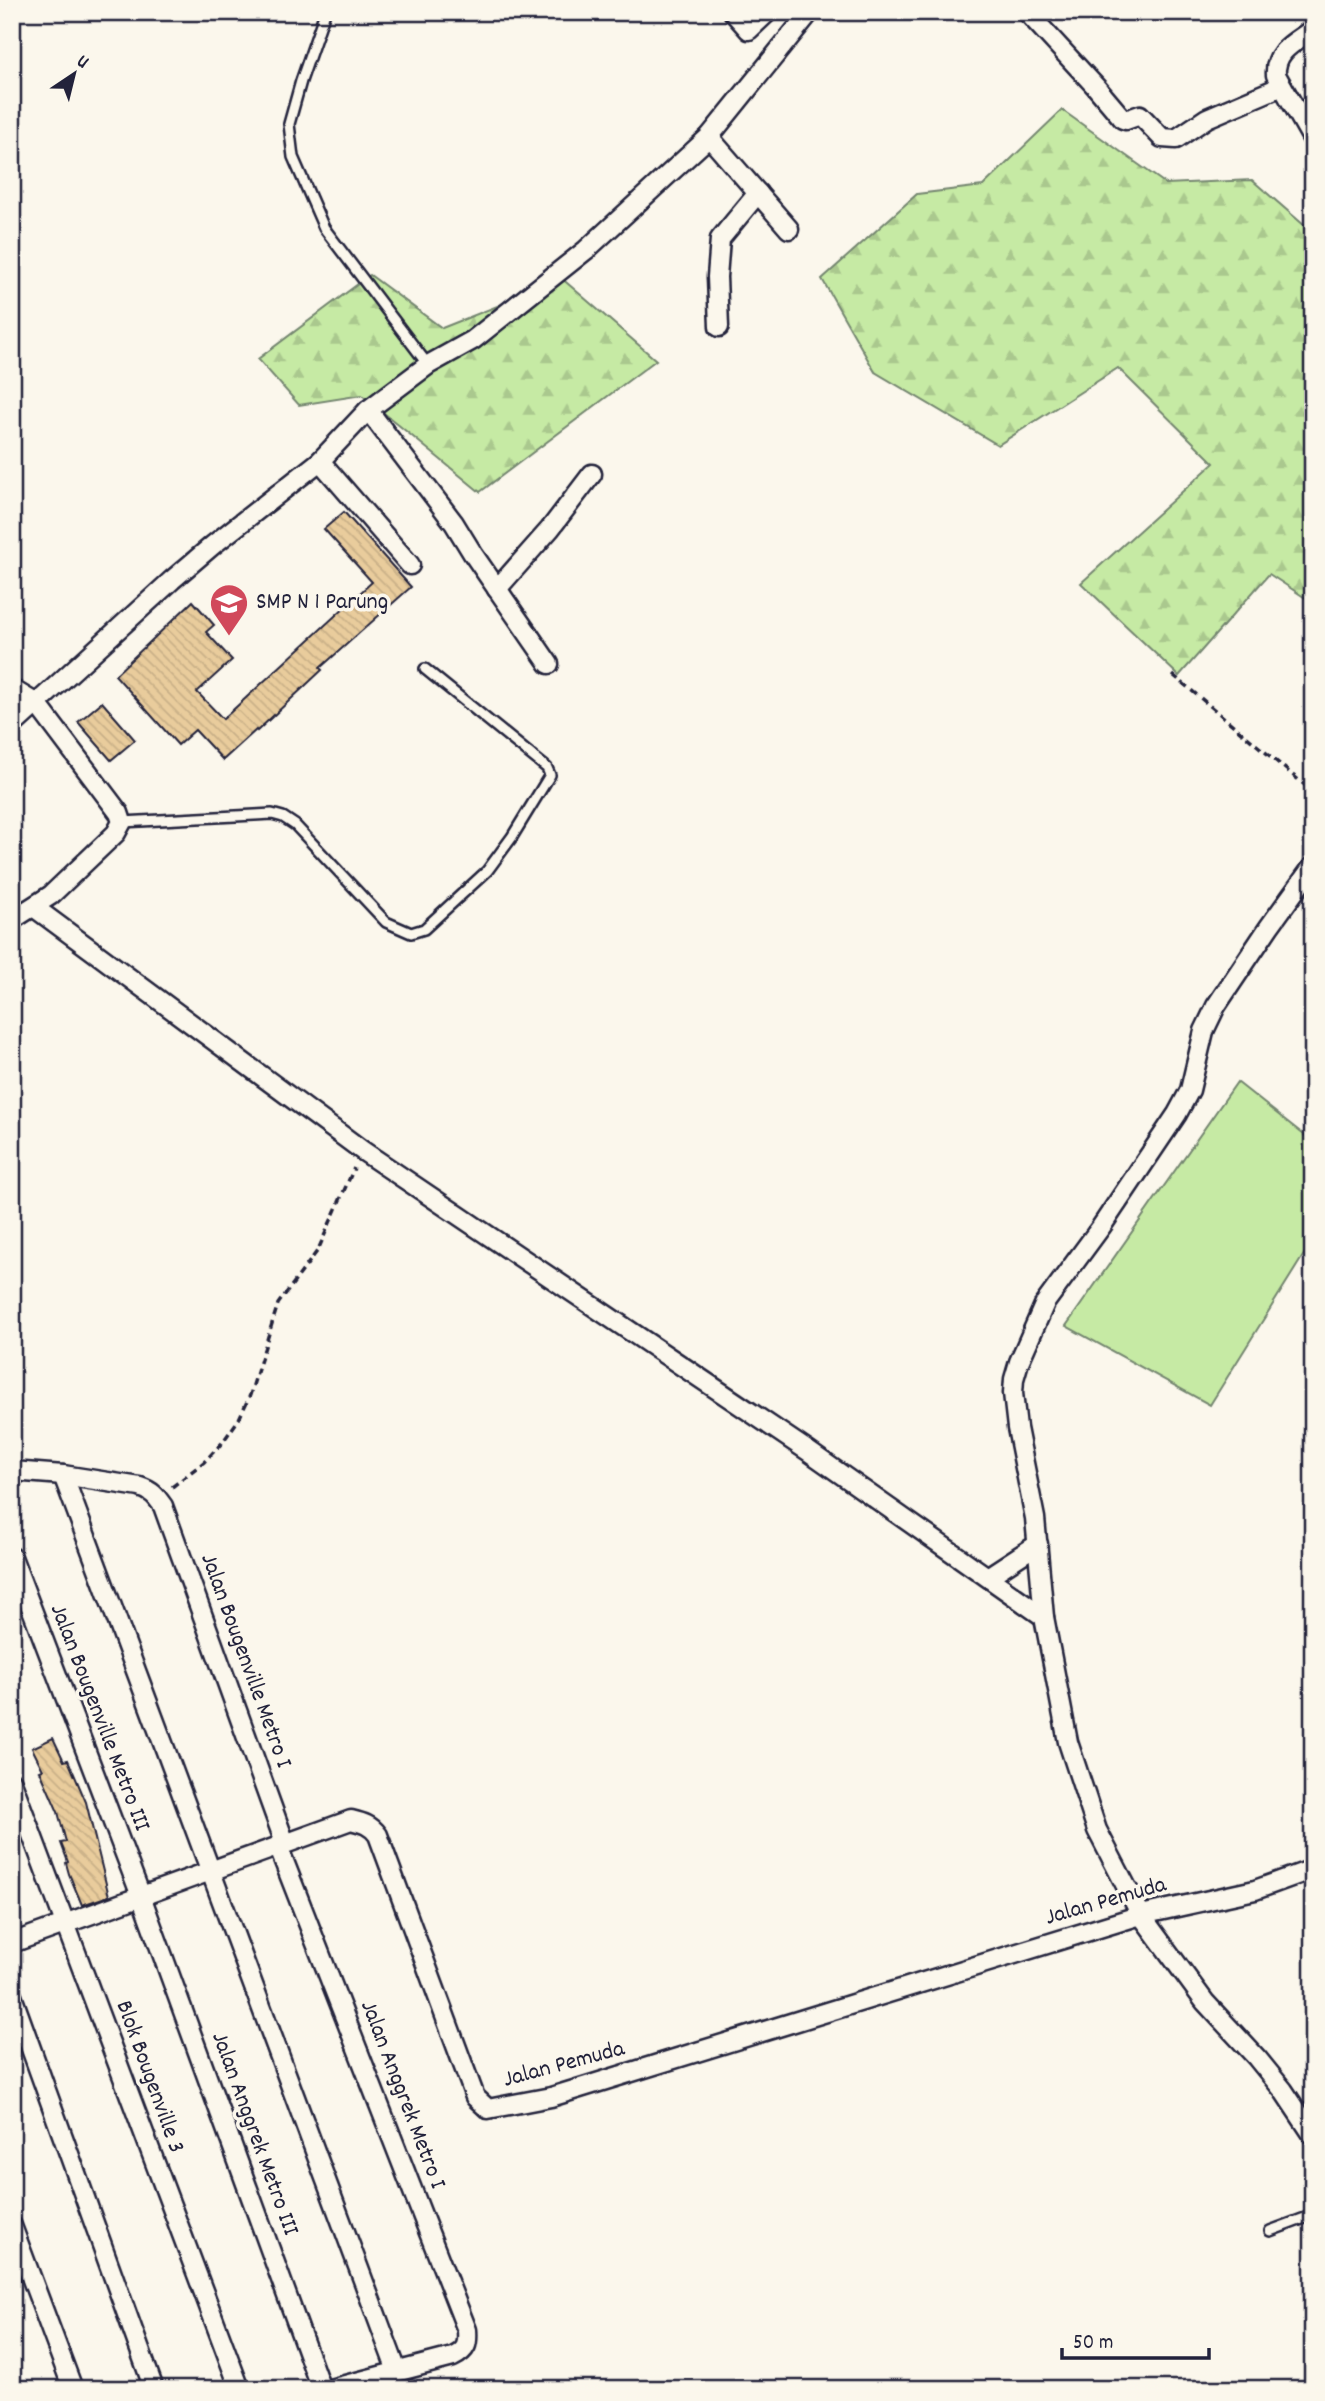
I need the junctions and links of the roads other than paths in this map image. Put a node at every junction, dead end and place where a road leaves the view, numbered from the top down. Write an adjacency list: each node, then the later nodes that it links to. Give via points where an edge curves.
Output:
1 (325, 12): 13 (lane, via 289,124 293,157 324,228)
2 (733, 12): 3 (street, via 749,30)
3 (768, 12)
4 (810, 12): 8 (street)
5 (1027, 12): 7 (street, via 1125,120 1140,115 1162,138 1176,139 1208,118)
6 (1313, 29): 7 (street, via 1277,60 1276,75)
7 (1282, 86): 9 (street)
8 (709, 137): 10 (street); 13 (street, via 586,250 473,340)
9 (1313, 140)
10 (758, 192): 11 (street); 12 (street, via 720,239)
11 (789, 229)
12 (719, 327)
13 (428, 365): 14 (street)
14 (368, 410): 15 (street); 18 (street, via 454,523)
15 (320, 461): 17 (street); 22 (street, via 193,562)
16 (592, 474): 18 (street)
17 (410, 565)
18 (497, 589): 19 (street)
19 (549, 664)
20 (425, 669): 24 (lane, via 550,775 487,871 424,929 411,933 386,922 284,817)
21 (12, 689): 22 (street)
22 (37, 704): 23 (street); 24 (street)
23 (12, 726)
24 (122, 822): 26 (street, via 116,833)
25 (1311, 871): 30 (street, via 1216,1006 1204,1031 1191,1090 1045,1303 1024,1347 1014,1379 1014,1409)
26 (34, 908): 27 (street); 32 (street, via 363,1151)
27 (12, 920)
28 (12, 1471): 29 (street)
29 (63, 1475): 35 (street, Jalan Bougenville Metro I, via 141,1487 150,1490 163,1506); 37 (street)
30 (1038, 1544): 32 (street); 33 (street)
31 (12, 1557): 38 (street, Jalan Bougenville Metro III)
32 (989, 1576): 33 (street)
33 (1044, 1617): 39 (street, via 1073,1764 1101,1839)
34 (12, 1782): 40 (street, Blok Bougenville 3)
35 (282, 1844): 37 (street, Jalan Pemuda); 39 (street, Jalan Pemuda, via 351,1820 373,1828 475,2097 488,2109 551,2097); 47 (street, Jalan Anggrek Metro I, via 467,2330 463,2352)
36 (1313, 1869): 39 (street, Jalan Pemuda, via 1255,1890)
37 (210, 1871): 38 (street, Jalan Pemuda); 47 (street)
38 (141, 1896): 40 (street, Jalan Pemuda); 51 (street, Jalan Anggrek Metro III)
39 (1141, 1915): 43 (street, via 1205,2002 1283,2090)
40 (66, 1924): 41 (street, Jalan Pemuda); 50 (street, Blok Bougenville 3)
41 (12, 1943)
42 (12, 1996): 49 (street)
43 (1313, 2135)
44 (1313, 2215): 46 (lane)
45 (12, 2226): 48 (street)
46 (1270, 2231)
47 (397, 2371): 52 (street)
48 (73, 2389)
49 (154, 2389)
50 (240, 2389)
51 (321, 2389)
52 (330, 2389)

